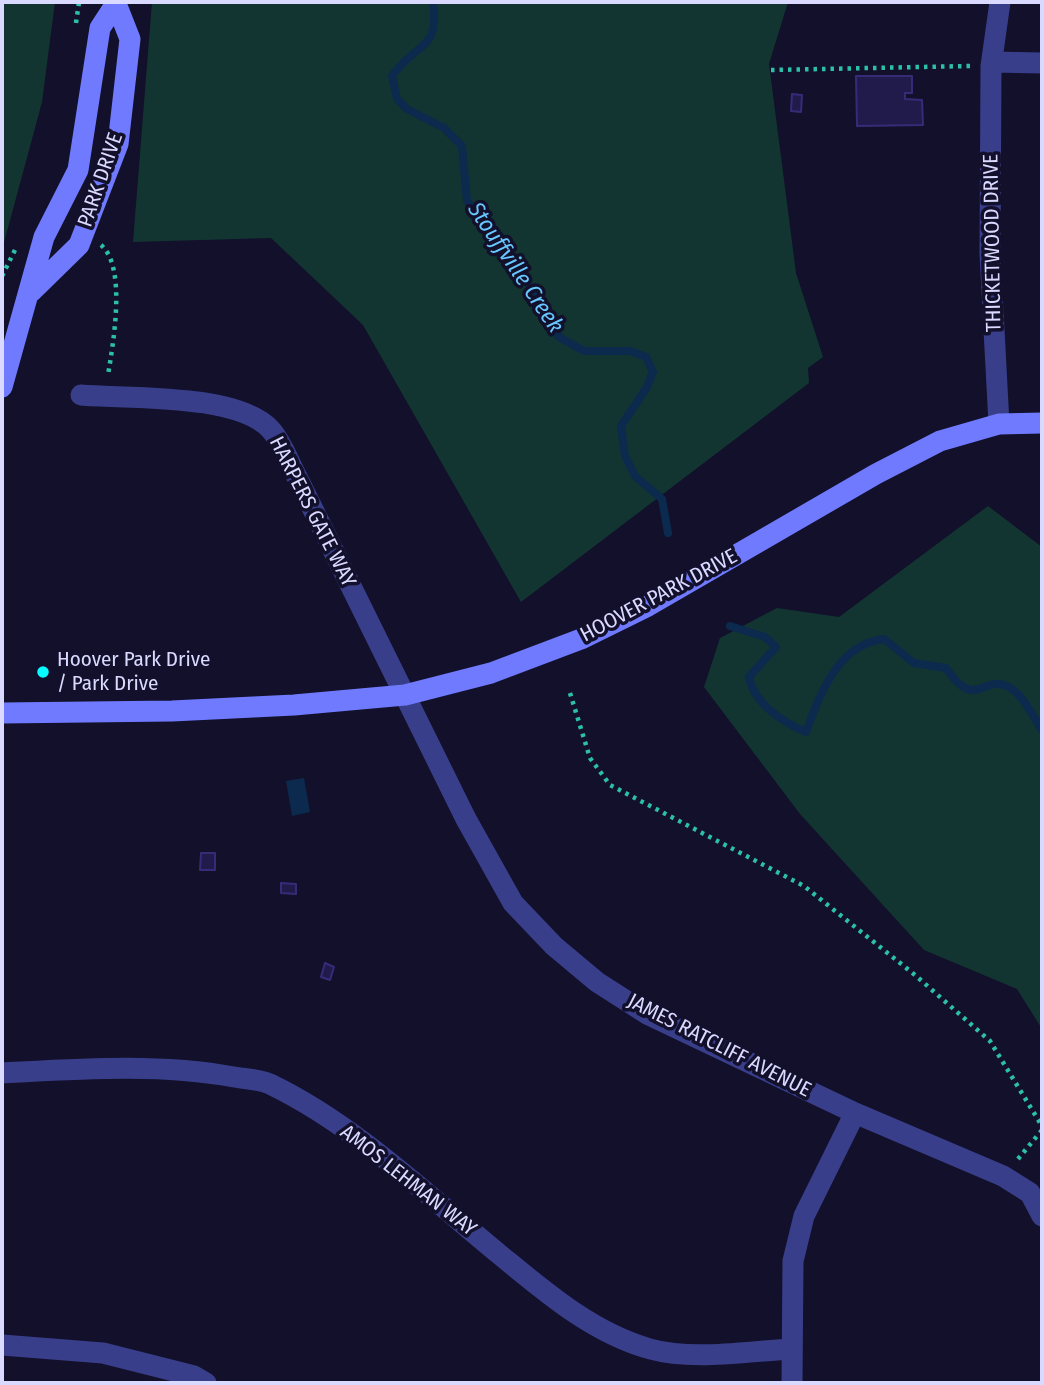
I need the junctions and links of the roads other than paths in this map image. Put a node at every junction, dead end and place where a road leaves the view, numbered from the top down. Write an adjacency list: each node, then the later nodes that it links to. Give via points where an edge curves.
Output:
1 (1000, 2): 4 (street, THICKETWOOD DRIVE)
2 (117, 4): 5 (street, PARK DRIVE, via 100,28 78,170 44,237); 5 (street, PARK DRIVE, via 130,39 118,144 79,244)
3 (1042, 63): 4 (street)
4 (991, 64): 9 (street, THICKETWOOD DRIVE, via 990,254)
5 (29, 293): 6 (street, PARK DRIVE)
6 (2, 387)
7 (81, 395): 10 (street, HARPERS GATE WAY, via 224,406 250,414 271,429)
8 (1042, 423): 9 (street, HOOVER PARK DRIVE)
9 (999, 424): 10 (street, HOOVER PARK DRIVE, via 940,441 581,639 491,673)
10 (405, 695): 11 (street, HOOVER PARK DRIVE, via 172,711); 13 (street, JAMES RATCLIFF AVENUE, via 513,903 554,946 597,982 647,1014)
11 (2, 713)
12 (2, 1073): 16 (street, AMOS LEHMAN WAY, via 198,1070 268,1083 329,1119 399,1171 559,1304 613,1333 649,1349 680,1354)
13 (855, 1113): 14 (street, JAMES RATCLIFF AVENUE, via 1003,1176 1030,1193); 16 (street, via 804,1216 793,1261)
14 (1042, 1216)
15 (2, 1345): 17 (street, via 103,1353)
16 (792, 1349): 18 (street)
17 (206, 1383)
18 (792, 1383)

